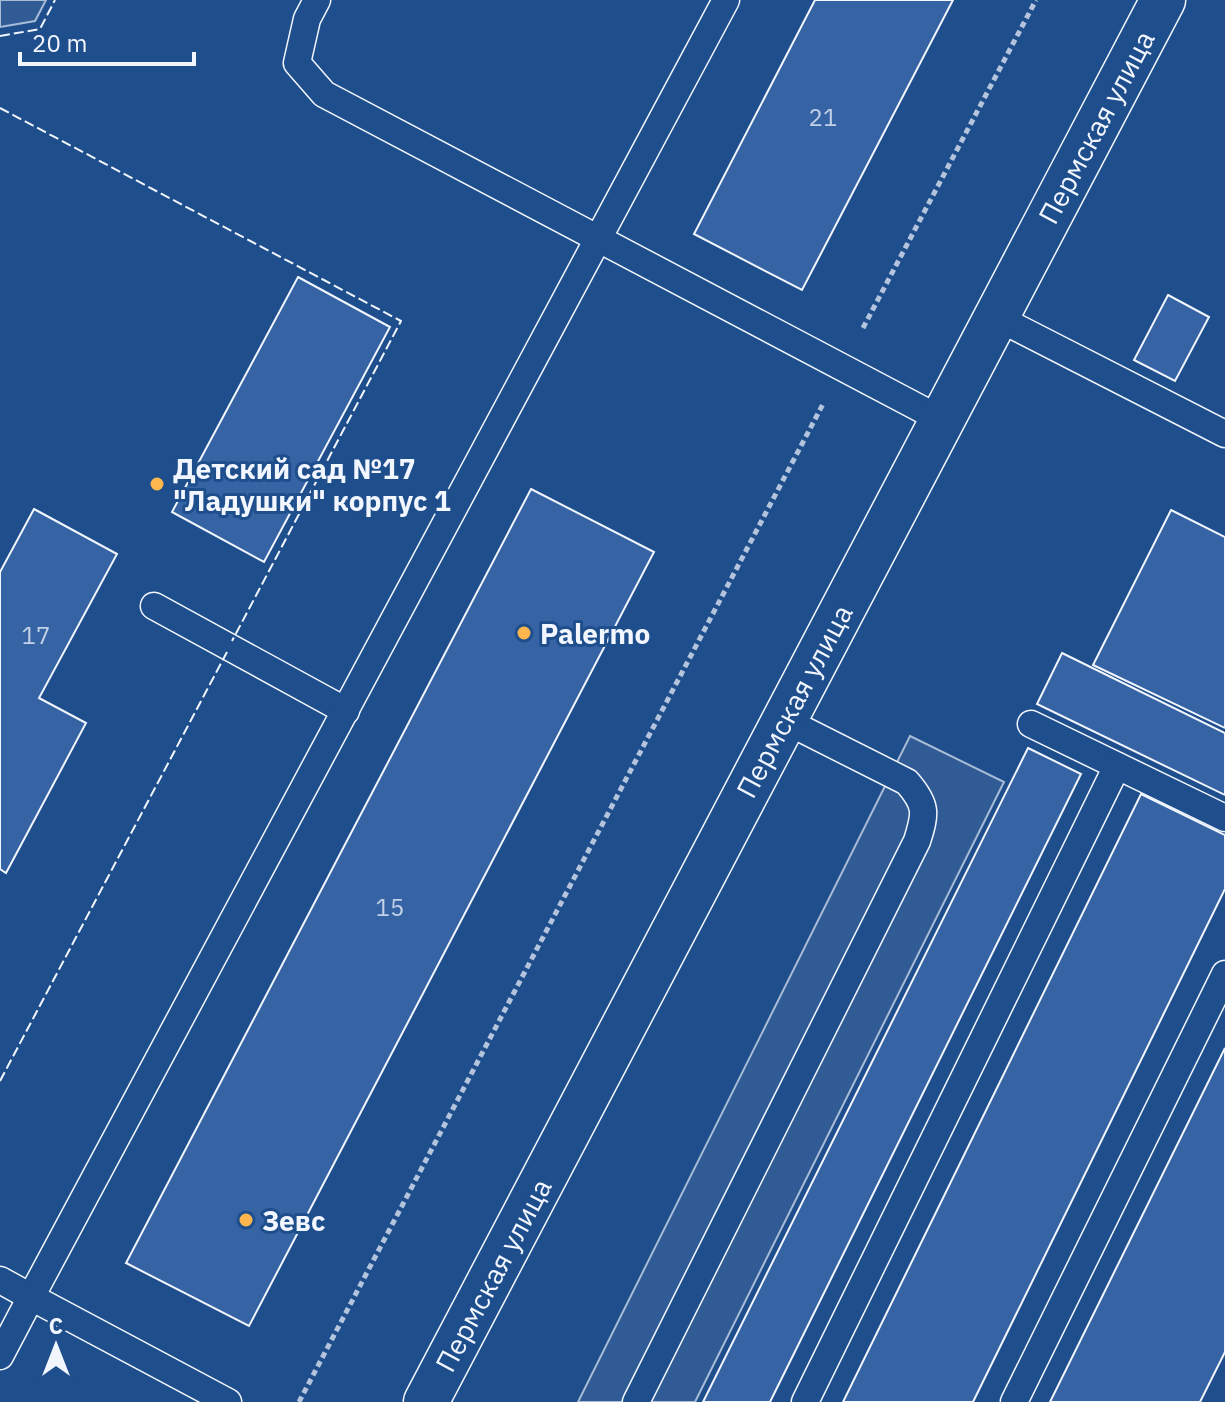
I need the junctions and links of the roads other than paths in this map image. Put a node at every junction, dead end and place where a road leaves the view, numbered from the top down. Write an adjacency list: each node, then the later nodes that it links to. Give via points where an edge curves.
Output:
1 (317, 0): 4 (lane, via 297,63 324,94)
2 (726, 0): 4 (lane)
3 (1163, 0): 5 (street, Пермская улица)
4 (599, 239): 6 (lane); 9 (lane)
5 (996, 317): 6 (street, Пермская улица); 7 (lane)
6 (942, 420): 10 (street, Пермская улица)
7 (1225, 434)
8 (154, 606): 9 (lane)
9 (346, 711): 16 (lane)
10 (784, 720): 19 (street, Пермская улица); 20 (lane, via 907,782 922,799 924,819)
11 (1031, 724): 12 (lane)
12 (1117, 766): 13 (lane); 21 (lane)
13 (1225, 818)
14 (1225, 974): 22 (lane)
15 (0, 1280): 16 (lane)
16 (31, 1297): 17 (lane); 18 (lane)
17 (0, 1356)
18 (228, 1402)
19 (426, 1402)
20 (636, 1402)
21 (805, 1402)
22 (1014, 1402)

